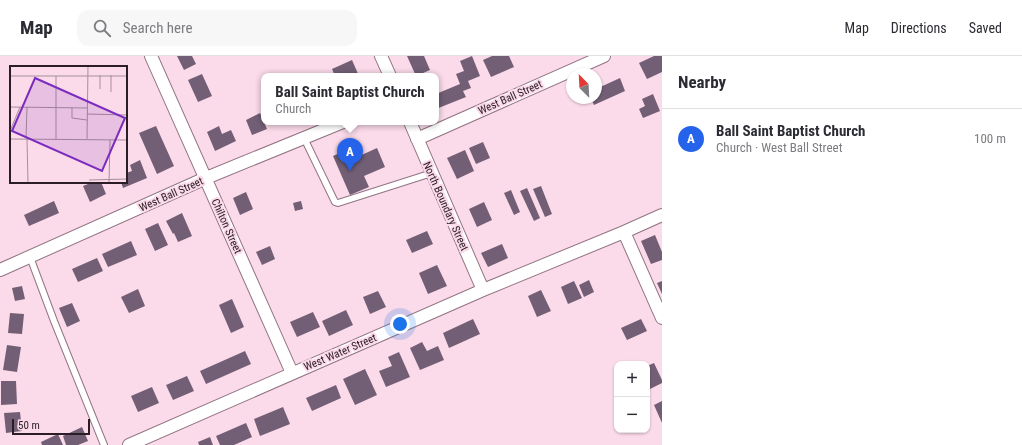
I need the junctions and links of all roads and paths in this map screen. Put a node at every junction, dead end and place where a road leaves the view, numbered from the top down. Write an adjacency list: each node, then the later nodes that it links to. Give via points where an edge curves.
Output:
1 (151, 56): 10 (street, Chilton Street)
2 (381, 56): 4 (street)
3 (604, 56): 8 (street, West Ball Street)
4 (389, 73)
5 (336, 125): 7 (street, West Ball Street)
6 (411, 125): 8 (street, North Boundary Street)
7 (304, 138): 9 (lane, via 335,202 338,203); 10 (street, West Ball Street)
8 (417, 139): 9 (street, North Boundary Street)
9 (432, 173): 15 (street, North Boundary Street)
10 (206, 178): 13 (street, West Ball Street); 17 (street, Chilton Street)
11 (662, 215): 12 (street, West Water Street)
12 (624, 232): 15 (street, West Water Street); 16 (street)
13 (30, 257): 14 (street, West Ball Street); 18 (lane)
14 (0, 270)
15 (483, 290): 17 (street, West Water Street)
16 (662, 318)
17 (292, 373): 19 (street, West Water Street)
18 (104, 445)
19 (129, 445)

